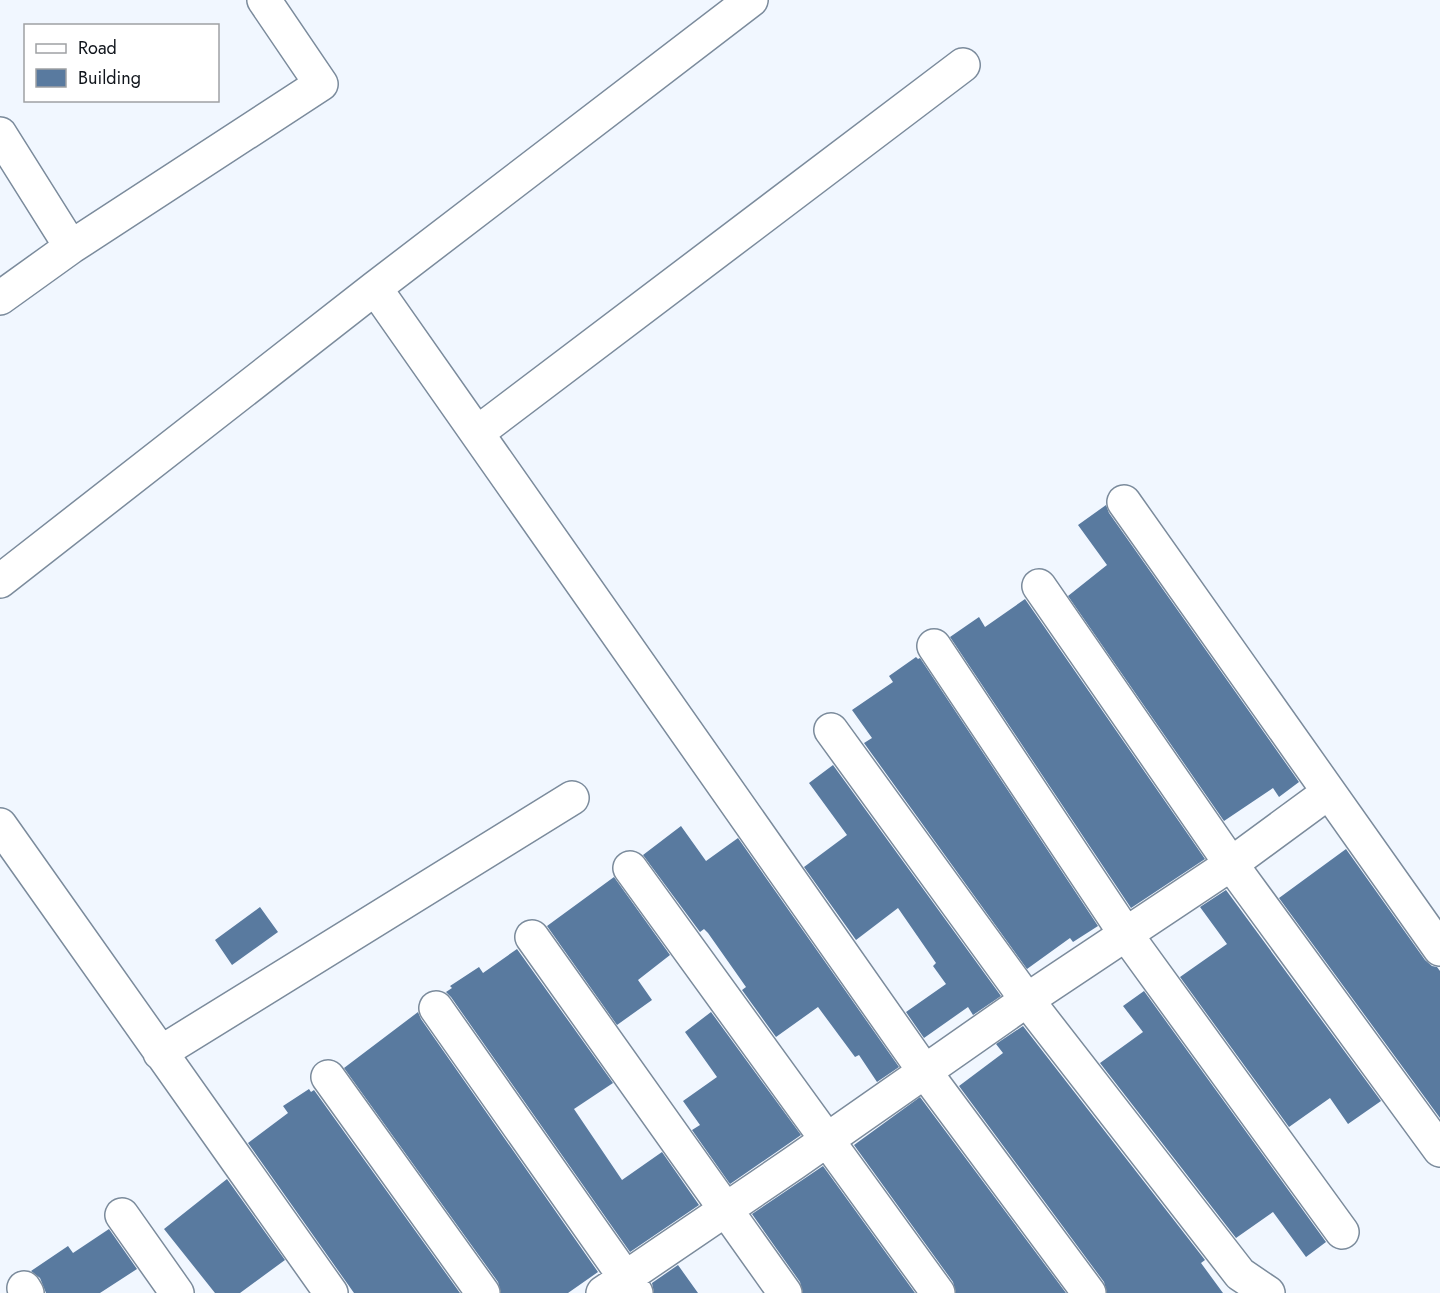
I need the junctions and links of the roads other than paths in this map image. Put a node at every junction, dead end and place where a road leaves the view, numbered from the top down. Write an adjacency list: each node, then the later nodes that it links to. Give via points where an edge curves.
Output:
1 (264, 0): 5 (street, via 321,84)
2 (751, 0): 6 (street)
3 (963, 65): 8 (street)
4 (0, 134): 5 (street)
5 (72, 247): 7 (street)
6 (375, 288): 8 (street); 10 (street)
7 (0, 298)
8 (477, 433): 25 (street)
9 (1124, 502): 14 (street)
10 (0, 582)
11 (1039, 586): 17 (street)
12 (934, 646): 19 (street)
13 (831, 730): 22 (street)
14 (1329, 792): 17 (street); 21 (street)
15 (572, 798): 24 (street)
16 (0, 825): 24 (street)
17 (1231, 864): 19 (street); 28 (street)
18 (630, 868): 27 (street)
19 (1125, 933): 22 (street); 31 (street)
20 (532, 937): 29 (street)
21 (1440, 949)
22 (1027, 1000): 25 (street); 39 (street, via 1240,1274)
23 (436, 1008): 32 (street)
24 (160, 1053): 34 (street)
25 (925, 1072): 27 (street); 38 (street)
26 (328, 1077): 35 (street)
27 (828, 1140): 29 (street); 37 (street)
28 (1440, 1150)
29 (726, 1209): 32 (street); 36 (street)
30 (122, 1215): 33 (street)
31 (1342, 1232)
32 (622, 1288)
33 (177, 1293)
34 (331, 1293)
35 (483, 1293)
36 (785, 1293)
37 (938, 1293)
38 (1089, 1293)
39 (1268, 1293)

